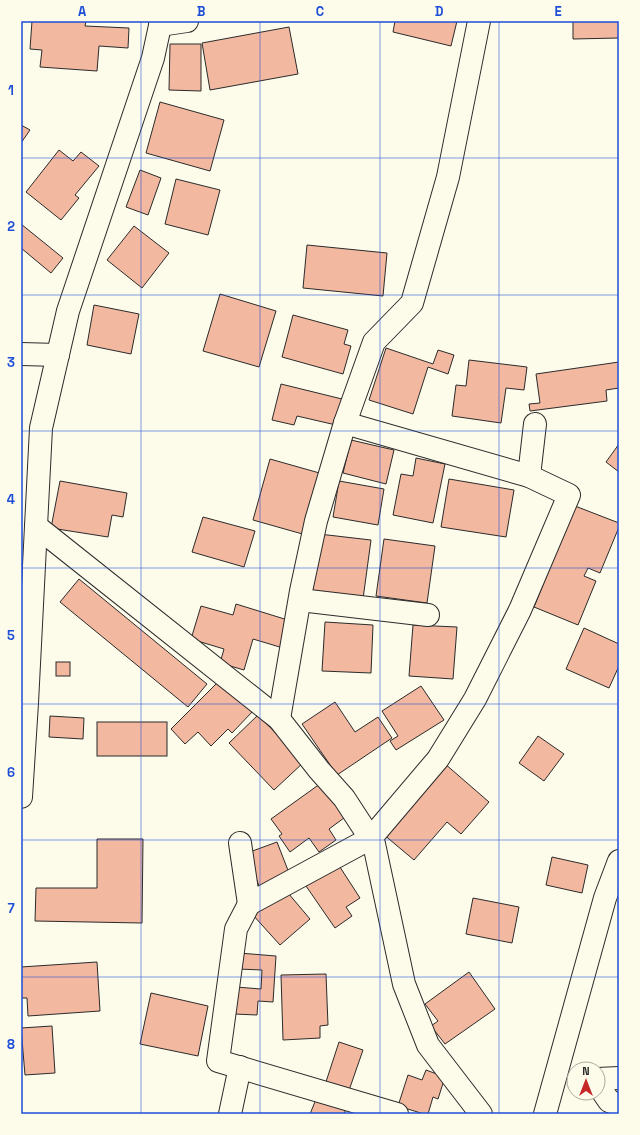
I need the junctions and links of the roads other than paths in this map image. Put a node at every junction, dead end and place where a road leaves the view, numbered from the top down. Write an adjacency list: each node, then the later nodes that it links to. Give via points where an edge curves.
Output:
1 (187, 21): 3 (street)
2 (479, 21): 6 (street, via 448,177 412,303 374,342)
3 (161, 23): 5 (street, via 153,58 68,311)
4 (24, 350): 5 (street)
5 (58, 355): 9 (street, via 41,428)
6 (345, 423): 8 (street); 10 (street, via 316,521)
7 (535, 424): 8 (street)
8 (528, 476): 14 (street, via 569,495 520,610 475,699 438,759)
9 (36, 526): 12 (street); 13 (street)
10 (300, 600): 11 (street); 12 (street)
11 (428, 615)
12 (279, 719): 14 (street, via 344,798)
13 (21, 797)
14 (371, 838): 17 (street); 26 (street, via 404,984 428,1045)
15 (240, 843): 17 (street)
16 (619, 860): 19 (street, via 605,898)
17 (249, 904): 18 (street, via 236,928 218,1061)
18 (240, 1067): 24 (street); 25 (street)
19 (565, 1076): 27 (street)
20 (619, 1078): 21 (street)
21 (606, 1079)
22 (606, 1097): 23 (street, via 609,1101)
23 (619, 1105)
24 (230, 1114)
25 (397, 1114)
26 (481, 1114)
27 (545, 1114)

